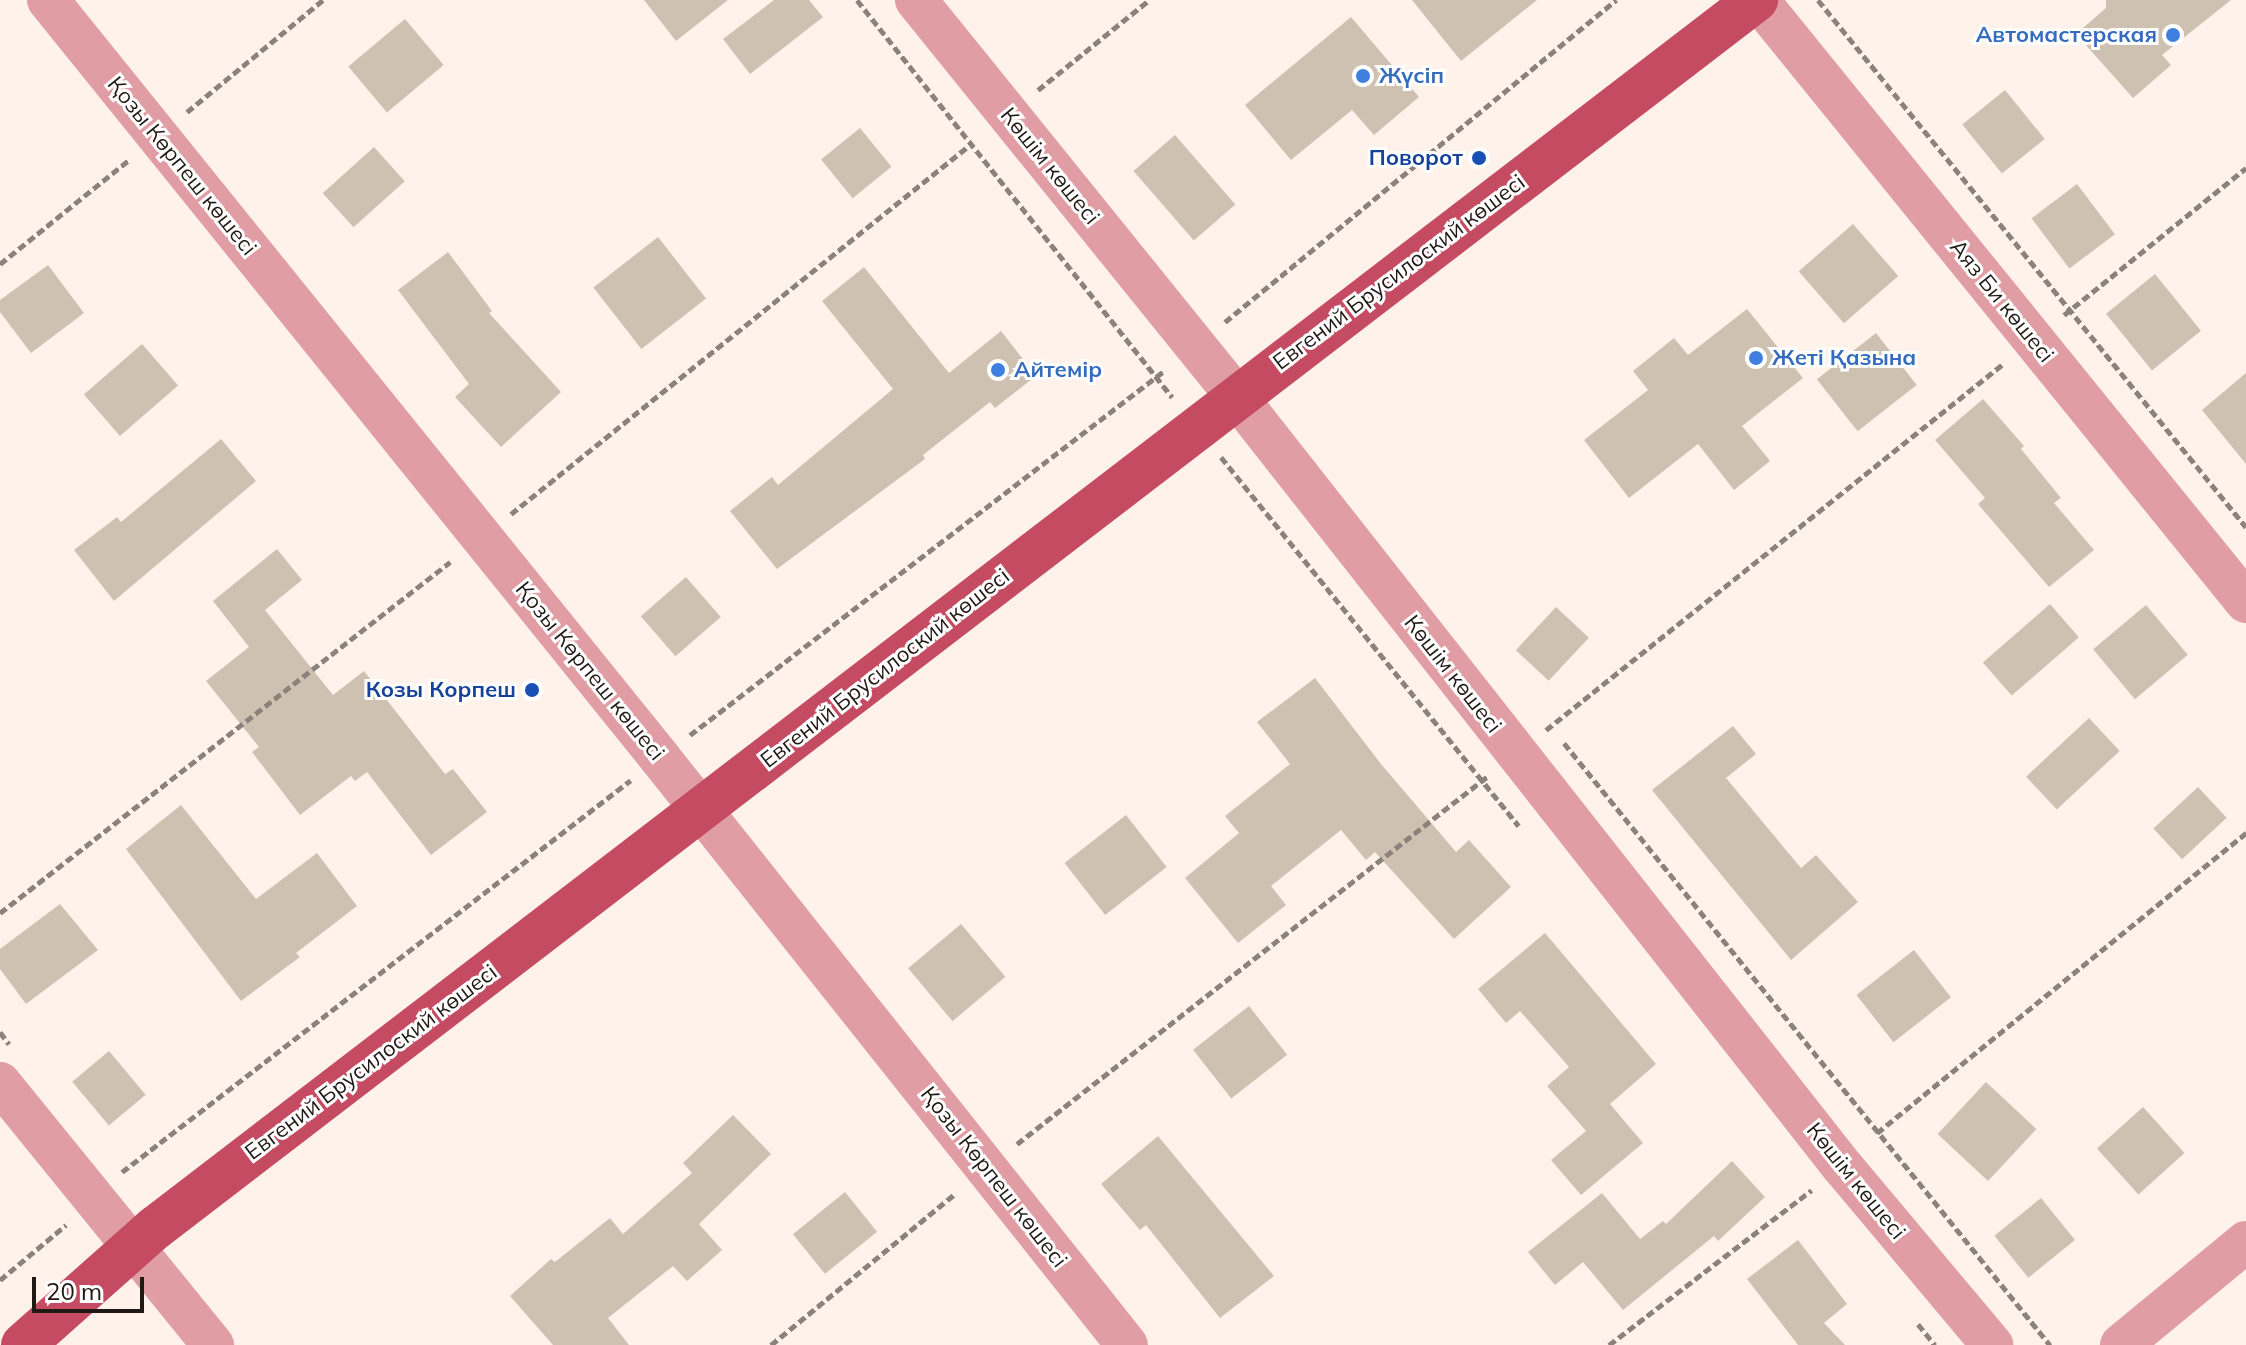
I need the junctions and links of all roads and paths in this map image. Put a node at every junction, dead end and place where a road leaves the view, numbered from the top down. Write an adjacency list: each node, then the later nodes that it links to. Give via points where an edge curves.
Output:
1 (48, 0): 18 (street, Қозы Көрпеш көшесі)
2 (857, 0): 9 (path)
3 (916, 0): 8 (street, Көшім көшесі)
4 (1149, 0): 8 (path)
5 (1616, 0): 13 (path)
6 (1757, 0): 12 (street, Аяз Би көшесі); 15 (main road, Евгений Брусилоский көшесі)
7 (1818, 0): 11 (path)
8 (1008, 114): 9 (path); 13 (street, Көшім көшесі)
9 (970, 144): 14 (path); 18 (path)
10 (2246, 168): 11 (path)
11 (2071, 309): 12 (path); 17 (path)
12 (2034, 340): 19 (street, Аяз Би көшесі); 20 (path)
13 (1196, 346): 14 (path); 15 (street, Көшім көшесі)
14 (1156, 377): 16 (path); 21 (path)
15 (1236, 396): 16 (main road, Евгений Брусилоский көшесі); 20 (street, Көшім көшесі)
16 (1197, 427): 22 (path); 23 (main road, Евгений Брусилоский көшесі)
17 (2246, 527)
18 (482, 537): 21 (street, Қозы Көрпеш көшесі); 26 (path)
19 (2246, 602)
20 (1516, 754): 22 (path); 30 (street, Көшім көшесі)
21 (660, 758): 23 (street, Қозы Көрпеш көшесі); 31 (path)
22 (1482, 780): 24 (path); 28 (path)
23 (702, 810): 28 (street, Қозы Көрпеш көшесі); 34 (main road, Евгений Брусилоский көшесі)
24 (1522, 830)
25 (2246, 833): 30 (path)
26 (0, 913)
27 (0, 1083): 31 (street)
28 (987, 1169): 39 (path); 40 (street, Қозы Көрпеш көшесі)
29 (1801, 1178): 30 (path)
30 (1826, 1178): 32 (path); 41 (path); 43 (street, Көшім көшесі)
31 (91, 1196): 34 (street); 35 (path, via 56,1236)
32 (1820, 1202)
33 (2246, 1242): 44 (street)
34 (132, 1246): 37 (main road, Евгений Брусилоский көшесі); 38 (street)
35 (0, 1280)
36 (1916, 1321): 42 (path)
37 (23, 1345)
38 (213, 1345)
39 (771, 1345)
40 (1127, 1345)
41 (1609, 1345)
42 (1935, 1345)
43 (1992, 1345)
44 (2121, 1345)

